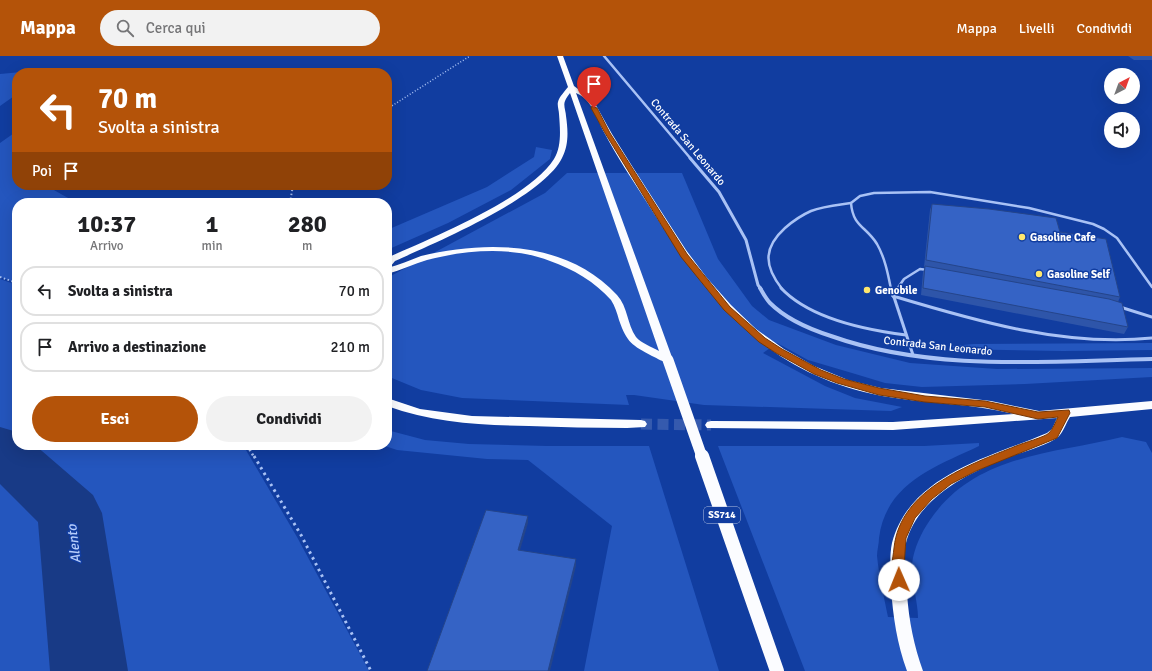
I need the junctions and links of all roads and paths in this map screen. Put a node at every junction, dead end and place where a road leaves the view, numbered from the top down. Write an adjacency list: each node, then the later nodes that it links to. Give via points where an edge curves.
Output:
1 (470, 56): 5 (path)
2 (560, 56): 4 (highway, SS714)
3 (604, 56): 18 (street, Contrada San Leonardo, via 719,192 746,240 758,285 770,303 790,319 815,331 889,352)
4 (571, 87): 7 (highway, via 561,102 563,143 558,160 546,173 501,205); 20 (highway, SS714); 24 (highway, via 591,100 608,133 684,255 727,308 762,340 817,372 866,388 925,399 985,404)
5 (392, 106)
6 (851, 203): 12 (lane, via 860,196 874,193 930,192 1029,208 1093,224 1116,238); 13 (lane, via 851,215 876,242); 16 (lane, via 824,207 804,214 789,224 770,245 768,256 773,278 786,293 832,318 878,332)
7 (392, 259)
8 (392, 269): 20 (highway, via 430,257 477,249 526,251 548,257 589,276 602,287 615,299 634,340)
9 (927, 270): 13 (lane, via 920,269 904,279)
10 (0, 277): 11 (path)
11 (12, 281)
12 (1152, 287)
13 (893, 296): 16 (lane); 17 (lane, via 973,320 1057,336 1132,340)
14 (1119, 306): 15 (lane)
15 (1152, 317)
16 (906, 335): 18 (lane)
17 (1152, 338)
18 (914, 355): 19 (street, Contrada San Leonardo, via 979,362)
19 (1152, 359)
20 (668, 360): 29 (highway, SS714, bridge)
21 (392, 404): 25 (highway, via 433,416 479,421)
22 (1152, 405): 23 (highway)
23 (1066, 413): 24 (highway); 30 (highway, via 1053,435 999,456 947,481 928,496 910,516 900,538 898,567 900,607 909,655)
24 (1038, 415): 26 (highway, via 893,426)
25 (641, 424)
26 (711, 425)
27 (250, 450): 28 (path, via 301,535)
28 (371, 671)
29 (777, 671)
30 (915, 671)

